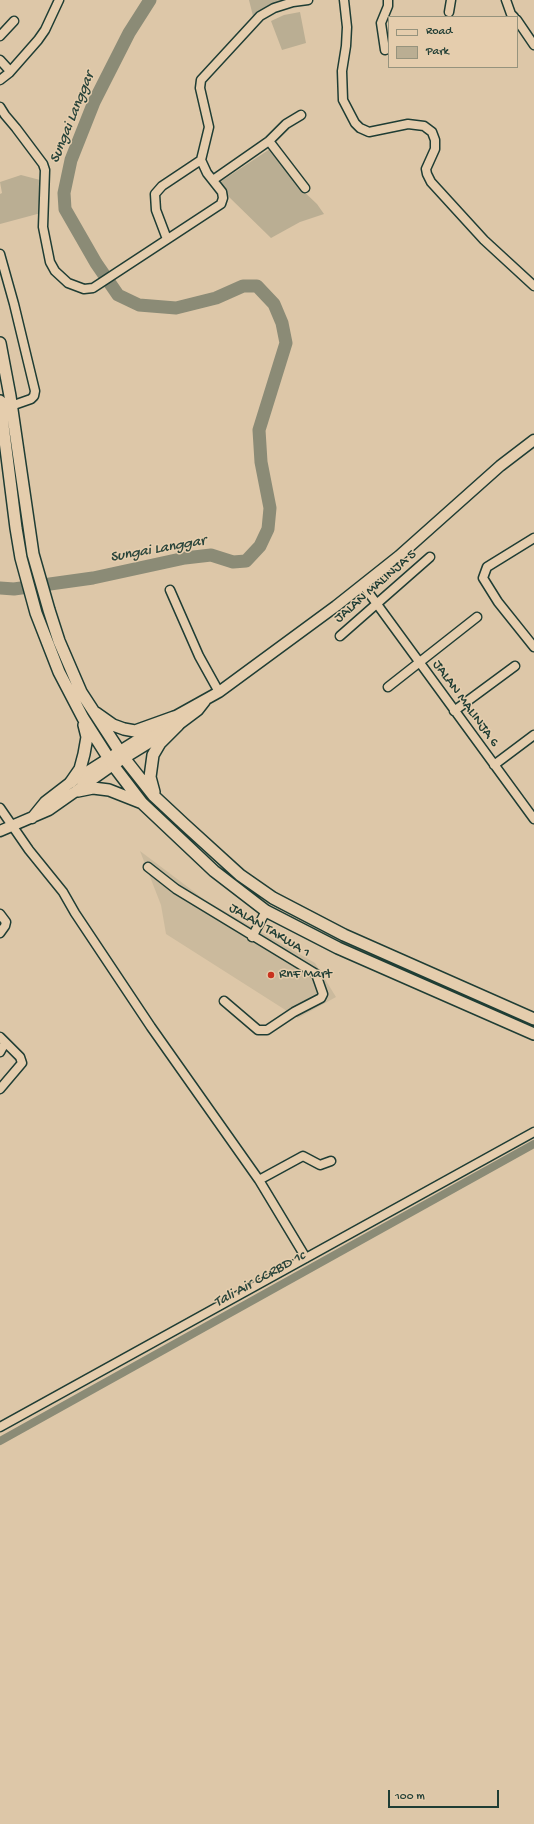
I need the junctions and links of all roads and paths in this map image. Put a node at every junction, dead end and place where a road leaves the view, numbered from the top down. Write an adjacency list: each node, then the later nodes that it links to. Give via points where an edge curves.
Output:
1 (59, 0): 15 (street, via 45,30)
2 (308, 0): 20 (street, via 274,8 260,16 201,80 200,88 208,127)
3 (344, 0): 25 (street, via 347,27 342,71 343,100 355,124 369,132 408,124 424,126 432,132 435,149 426,169 431,182 484,240)
4 (388, 0): 13 (street, via 381,23)
5 (451, 0): 7 (street)
6 (506, 0): 8 (street)
7 (449, 12)
8 (513, 16)
9 (14, 21): 11 (street)
10 (518, 21): 12 (street)
11 (0, 36)
12 (534, 45)
13 (385, 50)
14 (0, 60): 15 (street)
15 (10, 71): 16 (street)
16 (0, 80)
17 (0, 107): 23 (street, via 39,158 45,170 43,227 50,262 55,271 68,283 84,289 92,288)
18 (301, 115): 19 (street, via 286,124)
19 (269, 141): 21 (street); 22 (street)
20 (201, 160): 21 (street); 23 (street, via 162,186 155,194 156,210)
21 (213, 180): 23 (street, via 222,192 221,204)
22 (305, 188)
23 (167, 239)
24 (0, 254): 28 (street, via 34,391 31,399)
25 (534, 286)
26 (0, 343): 28 (highway)
27 (0, 401): 29 (highway)
28 (11, 406): 43 (highway, via 33,554 49,610 70,668)
29 (1, 420): 45 (highway, via 16,528 36,613 59,672)
30 (534, 440): 33 (main road, via 500,466)
31 (534, 538): 38 (street, via 486,568 483,578 498,602)
32 (430, 557): 35 (street, JALAN MALINJA 5)
33 (363, 585): 35 (street, JALAN MALINJA 6); 42 (main road)
34 (170, 590): 42 (street)
35 (377, 603): 37 (street, JALAN MALINJA 5); 39 (street, JALAN MALINJA 6)
36 (477, 617): 39 (street)
37 (340, 636)
38 (534, 647)
39 (418, 662): 41 (street); 44 (street, JALAN MALINJA 6)
40 (515, 666): 44 (street)
41 (388, 687)
42 (218, 692): 46 (main road, via 206,700 198,710)
43 (92, 711): 46 (highway, via 113,725 135,731); 48 (highway)
44 (454, 711): 50 (street, JALAN MALINJA 6)
45 (83, 718): 49 (highway); 51 (highway, via 87,737)
46 (176, 721): 48 (main road); 52 (highway, via 153,755 150,777)
47 (534, 735): 50 (street)
48 (121, 754): 49 (main road); 52 (highway)
49 (110, 761): 51 (main road); 53 (highway)
50 (494, 765): 55 (street, JALAN MALINJA 6)
51 (74, 787): 53 (highway, via 109,790); 56 (main road, via 50,810)
52 (154, 796): 64 (highway, via 224,862 273,898 344,935)
53 (142, 803): 59 (highway, via 219,875)
54 (0, 808): 56 (street)
55 (534, 819)
56 (12, 826): 57 (main road); 71 (street, via 63,892 151,1027)
57 (0, 831)
58 (148, 867): 62 (street, JALAN TAKWA 1, via 176,890)
59 (266, 911): 62 (street); 65 (highway, via 338,948)
60 (0, 914): 61 (street, via 6,922)
61 (0, 933)
62 (252, 936): 63 (street, JALAN TAKWA 1, via 316,974 323,994 321,998 267,1030 258,1030)
63 (224, 1001)
64 (534, 1019)
65 (534, 1034)
66 (2, 1040): 67 (street); 68 (street, via 20,1057 22,1063)
67 (0, 1052)
68 (0, 1089)
69 (534, 1132): 72 (street)
70 (330, 1161): 71 (street, via 320,1165 303,1156)
71 (260, 1180): 72 (street)
72 (306, 1258): 73 (street)
73 (0, 1427)

